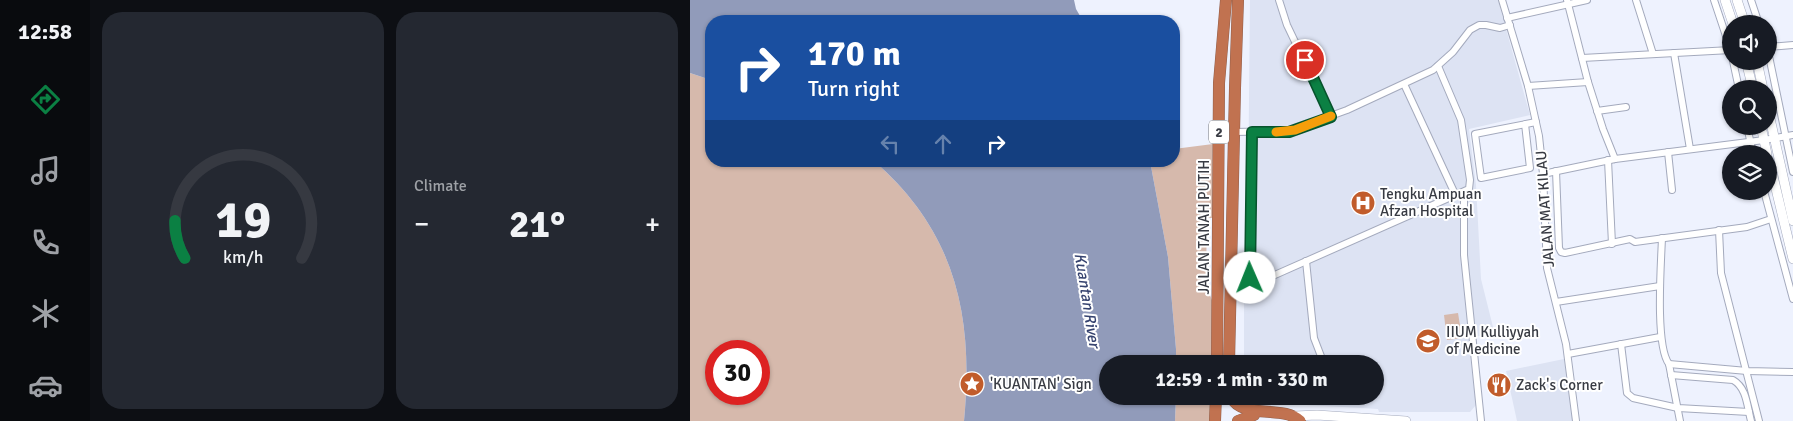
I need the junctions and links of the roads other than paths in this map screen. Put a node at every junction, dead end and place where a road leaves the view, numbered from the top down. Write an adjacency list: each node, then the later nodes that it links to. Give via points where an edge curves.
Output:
1 (1226, 0): 34 (highway, JALAN TANAH PUTIH / 2, via 1218,83)
2 (1238, 0): 29 (highway, JALAN TANAH PUTIH / 2)
3 (1279, 0): 33 (street, via 1287,25)
4 (1502, 0): 15 (street, JALAN MAT KILAU)
5 (1587, 0): 11 (street)
6 (1636, 0): 22 (street)
7 (1714, 0): 16 (street)
8 (1725, 0): 13 (main road)
9 (1737, 0): 14 (main road)
10 (1750, 0): 12 (street)
11 (1568, 2): 15 (street); 23 (street)
12 (1756, 14)
13 (1730, 15)
14 (1743, 15)
15 (1508, 18): 17 (street, JALAN MAT KILAU)
16 (1722, 24)
17 (1510, 25): 24 (street, via 1500,28 1480,25 1470,30); 28 (street, JALAN MAT KILAU)
18 (1793, 45): 19 (street)
19 (1777, 46)
20 (1722, 51): 21 (street)
21 (1674, 53): 22 (street); 49 (street)
22 (1653, 54): 23 (street)
23 (1582, 58): 26 (street)
24 (1438, 66): 27 (street); 56 (street, via 1461,120 1470,186)
25 (1772, 70): 43 (street)
26 (1588, 82): 28 (street); 32 (street)
27 (1404, 84): 33 (street); 58 (street)
28 (1528, 86): 35 (street, JALAN MAT KILAU)
29 (1234, 88): 30 (highway, JALAN TANAH PUTIH / 2); 34 (highway, via 1230,118 1226,122)
30 (1235, 103): 37 (street, via 1240,122); 38 (highway, JALAN TANAH PUTIH / 2)
31 (1626, 107): 32 (street)
32 (1597, 111): 51 (street)
33 (1331, 117): 37 (street, via 1289,132)
34 (1220, 120): 67 (highway, JALAN TANAH PUTIH / 2)
35 (1536, 122): 36 (street); 54 (street, JALAN MAT KILAU)
36 (1525, 124): 36 (street, via 1530,168 1481,178 1475,134)
37 (1250, 131): 38 (street); 69 (street)
38 (1234, 132): 68 (highway, JALAN TANAH PUTIH / 2)
39 (1749, 135): 46 (street)
40 (1763, 135): 45 (main road)
41 (1773, 135): 44 (main road)
42 (1793, 135): 43 (street)
43 (1785, 136): 44 (street); 53 (street)
44 (1774, 138): 45 (street); 61 (main road)
45 (1764, 140): 46 (street); 48 (main road)
46 (1750, 142): 47 (street); 49 (street)
47 (1751, 145)
48 (1765, 145)
49 (1690, 149): 50 (street)
50 (1668, 152): 51 (street); 55 (street)
51 (1612, 160): 52 (street); 64 (street)
52 (1556, 172): 54 (street); 64 (street, JALAN MAT KILAU, via 1561,252)
53 (1793, 172)
54 (1543, 174): 74 (street, JALAN MAT KILAU, via 1548,268)
55 (1672, 190)
56 (1464, 192): 58 (street); 96 (street, via 1464,255)
57 (1777, 193): 65 (main road)
58 (1455, 194): 66 (street)
59 (1766, 200): 60 (street)
60 (1771, 219): 62 (street, via 1747,227); 73 (street)
61 (1793, 221)
62 (1719, 230): 63 (street); 82 (street, via 1721,273)
63 (1662, 238): 64 (street, via 1635,242 1630,239); 71 (street)
64 (1612, 244)
65 (1793, 259)
66 (1306, 261): 69 (street, via 1268,278); 80 (street, via 1314,338)
67 (1218, 264): 70 (highway); 72 (highway, JALAN TANAH PUTIH / 2)
68 (1231, 267): 69 (street, via 1237,274); 70 (highway, JALAN TANAH PUTIH / 2)
69 (1250, 278): 70 (street)
70 (1231, 281): 72 (highway); 79 (highway, JALAN TANAH PUTIH / 2)
71 (1660, 286): 74 (street); 75 (street)
72 (1218, 294): 78 (highway, JALAN TANAH PUTIH / 2)
73 (1793, 299)
74 (1556, 302): 77 (street, JALAN MAT KILAU)
75 (1660, 337): 76 (street); 81 (street)
76 (1621, 344): 77 (street); 87 (street, via 1627,393 1633,398)
77 (1568, 354): 97 (street, JALAN MAT KILAU)
78 (1217, 355)
79 (1229, 355)
80 (1321, 355)
81 (1669, 364): 82 (street); 84 (street)
82 (1747, 372): 83 (street); 100 (street)
83 (1793, 372)
84 (1671, 375): 87 (street); 88 (street, via 1733,380 1743,389)
85 (1216, 405): 92 (highway)
86 (1236, 405): 89 (highway)
87 (1678, 408): 88 (street); 98 (street)
88 (1749, 412): 99 (street)
89 (1254, 415): 90 (highway); 93 (highway)
90 (1298, 418): 91 (main road)
91 (1315, 418): 94 (main road)
92 (1215, 421)
93 (1238, 421)
94 (1392, 421): 95 (main road)
95 (1406, 421)
96 (1481, 421)
97 (1576, 421)
98 (1680, 421)
99 (1751, 421)
100 (1759, 421)

